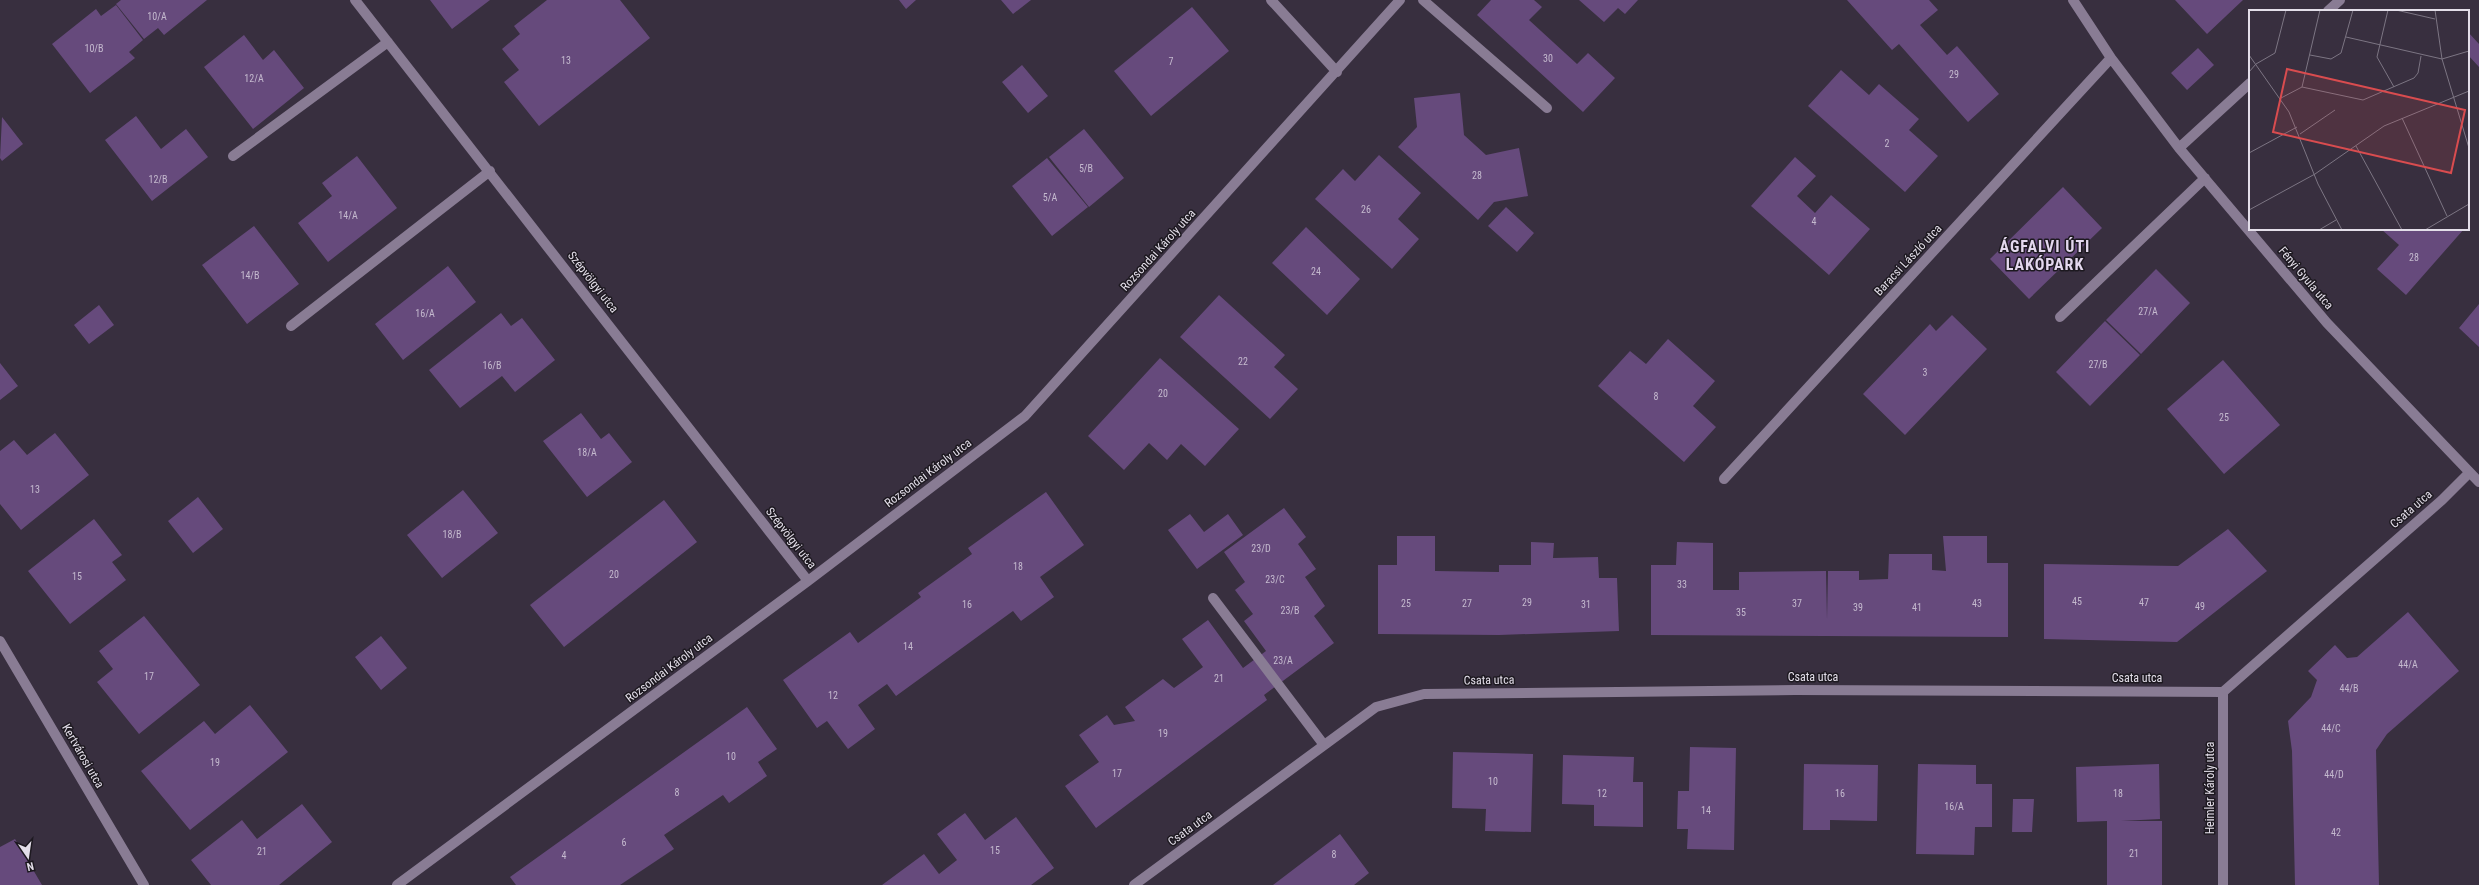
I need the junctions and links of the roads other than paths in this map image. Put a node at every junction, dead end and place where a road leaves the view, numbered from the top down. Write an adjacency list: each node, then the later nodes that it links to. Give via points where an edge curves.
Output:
1 (355, 0): 8 (street, Szépvölgyi utca)
2 (1271, 0): 10 (street)
3 (1400, 0): 10 (street, Rozsondai Károly utca)
4 (1423, 0): 12 (street)
5 (2073, 0): 9 (street, Fényi Gyula utca)
6 (2340, 0): 7 (street)
7 (2329, 10)
8 (388, 42): 14 (street); 15 (street, Szépvölgyi utca)
9 (2112, 58): 13 (street, Fényi Gyula utca); 20 (street, Baracsi László utca)
10 (1337, 72): 22 (street, Rozsondai Károly utca, via 1025,416)
11 (2249, 84): 13 (street)
12 (1547, 108)
13 (2179, 148): 16 (street, Fényi Gyula utca)
14 (233, 156)
15 (490, 171): 18 (street); 22 (street, Szépvölgyi utca)
16 (2205, 178): 17 (street); 19 (street, Fényi Gyula utca, via 2327,323)
17 (2060, 317)
18 (291, 326)
19 (2469, 473): 21 (street, Fényi Gyula utca); 25 (street, Csata utca, via 2442,500)
20 (1724, 479)
21 (2479, 482)
22 (808, 581): 28 (street, Rozsondai Károly utca)
23 (1213, 598): 26 (street)
24 (0, 641): 27 (street, Kertvárosi utca)
25 (2223, 692): 26 (street, Csata utca, via 1795,690 1424,694 1376,707); 30 (street, Heimler Károly utca)
26 (1324, 745): 29 (street, Csata utca)
27 (144, 885)
28 (397, 885)
29 (1134, 885)
30 (2223, 885)

